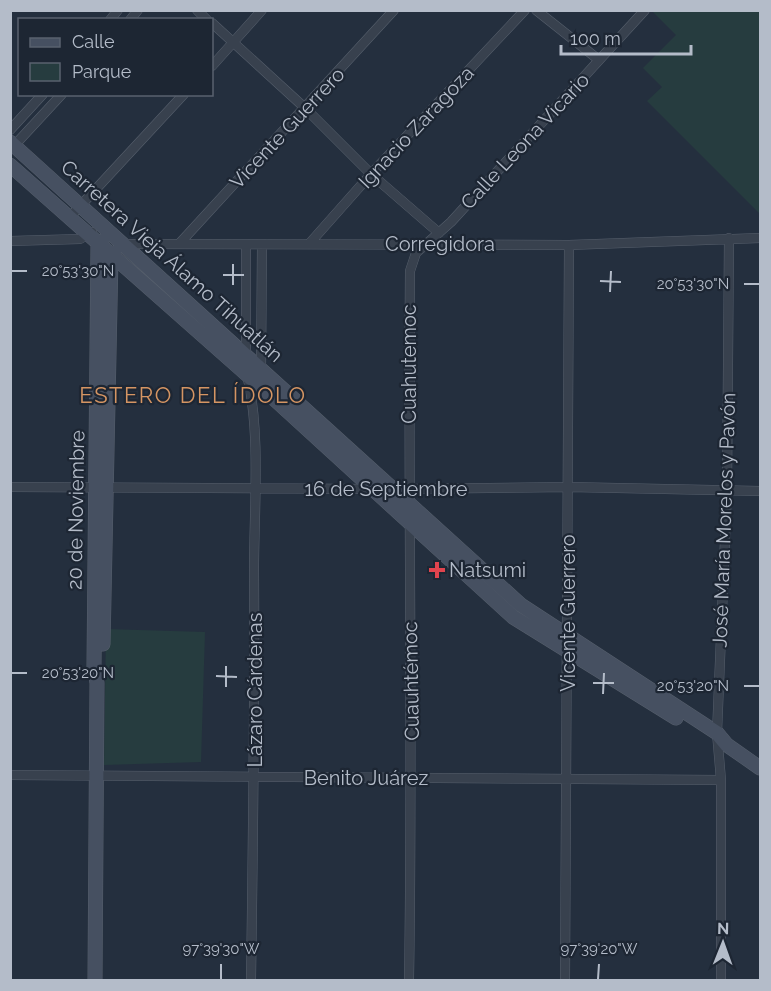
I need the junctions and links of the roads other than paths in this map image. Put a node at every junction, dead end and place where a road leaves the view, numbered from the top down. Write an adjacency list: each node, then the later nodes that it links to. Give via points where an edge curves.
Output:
1 (262, 10): 7 (street)
2 (394, 10): 13 (street, Vicente Guerrero)
3 (525, 10): 17 (street, Ignacio Zaragoza)
4 (536, 10): 8 (street)
5 (645, 10): 8 (street, Calle Leona Vicario)
6 (213, 24): 7 (street)
7 (233, 42): 9 (street); 13 (street)
8 (600, 60): 21 (street, Calle Leona Vicario)
9 (213, 65)
10 (41, 96): 14 (street)
11 (60, 96): 15 (street)
12 (182, 96): 18 (street)
13 (305, 108): 17 (street); 27 (street, Vicente Guerrero)
14 (10, 130)
15 (12, 146): 18 (main road, Carretera Vieja Álamo Tihuatlán)
16 (10, 165): 19 (main road, Carretera Vieja Álamo Tihuatlán)
17 (371, 174): 21 (street); 28 (street, Ignacio Zaragoza)
18 (81, 206): 19 (street); 20 (main road, Carretera Vieja Álamo Tihuatlán)
19 (70, 217): 24 (main road, Carretera Vieja Álamo Tihuatlán)
20 (105, 229): 24 (main road); 26 (main road, Carretera Vieja Álamo Tihuatlán)
21 (439, 233): 29 (street, Calle Leona Vicario)
22 (729, 238): 23 (street, Corregidora); 31 (street, Corregidora); 44 (street, José María Morelos y Pavón)
23 (760, 238)
24 (94, 240): 25 (street); 33 (main road, Carretera Vieja Álamo Tihuatlán); 41 (main road, 20 de Noviembre)
25 (10, 241)
26 (120, 244): 27 (street, Corregidora); 33 (main road); 34 (main road, Carretera Vieja Álamo Tihuatlán)
27 (179, 244): 30 (street, Corregidora)
28 (309, 244): 29 (street, Corregidora); 32 (street, Corregidora)
29 (427, 244): 31 (street, Corregidora); 46 (street, Cuahutemoc, via 416,253 410,271)
30 (246, 245): 32 (street, Corregidora); 34 (street, Lázaro Cárdenas)
31 (569, 245): 40 (street, Vicente Guerrero)
32 (262, 246): 35 (street)
33 (111, 256): 36 (main road, Carretera Vieja Álamo Tihuatlán); 41 (main road, 20 de Noviembre)
34 (246, 353): 35 (main road, Carretera Vieja Álamo Tihuatlán); 36 (street, Lázaro Cárdenas)
35 (261, 367): 37 (street); 46 (main road, Carretera Vieja Álamo Tihuatlán)
36 (246, 374): 37 (main road, Carretera Vieja Álamo Tihuatlán); 38 (street, Lázaro Cárdenas)
37 (261, 387): 38 (street); 43 (main road, Carretera Vieja Álamo Tihuatlán)
38 (253, 400): 42 (street, Lázaro Cárdenas)
39 (10, 487): 41 (street, 16 de Septiembre)
40 (570, 487): 44 (street, 16 de Septiembre); 46 (street, 16 de Septiembre); 48 (street, Vicente Guerrero)
41 (101, 488): 42 (street, 16 de Septiembre); 52 (main road, 20 de Noviembre, via 103,668 97,683)
42 (254, 489): 43 (street, 16 de Septiembre); 53 (street, Lázaro Cárdenas)
43 (372, 489): 46 (street, 16 de Septiembre); 47 (main road, Carretera Vieja Álamo Tihuatlán)
44 (727, 491): 45 (street, 16 de Septiembre); 49 (street, José María Morelos y Pavón)
45 (760, 491)
46 (404, 494): 47 (street, Cuauhtémoc); 48 (main road, Carretera Vieja Álamo Tihuatlán)
47 (409, 522): 48 (main road, Carretera Vieja Álamo Tihuatlán, via 513,617); 55 (street, Cuauhtémoc)
48 (568, 644): 49 (main road, Carretera Vieja Álamo Tihuatlán); 54 (street, Vicente Guerrero)
49 (721, 740): 50 (main road, Carretera Vieja Álamo Tihuatlán); 56 (street, José María Morelos y Pavón)
50 (760, 768)
51 (10, 775): 52 (street, Benito Juárez)
52 (96, 776): 53 (street, Benito Juárez); 57 (main road, 20 de Noviembre)
53 (255, 777): 55 (street, Benito Juárez); 58 (street, Lázaro Cárdenas)
54 (567, 777): 55 (street, Benito Juárez); 56 (street, Benito Juárez); 60 (street, Vicente Guerrero)
55 (412, 778): 59 (street, Cuauhtémoc)
56 (721, 780): 61 (street, José María Morelos y Pavón)
57 (95, 981)
58 (251, 981)
59 (409, 981)
60 (564, 981)
61 (721, 981)

